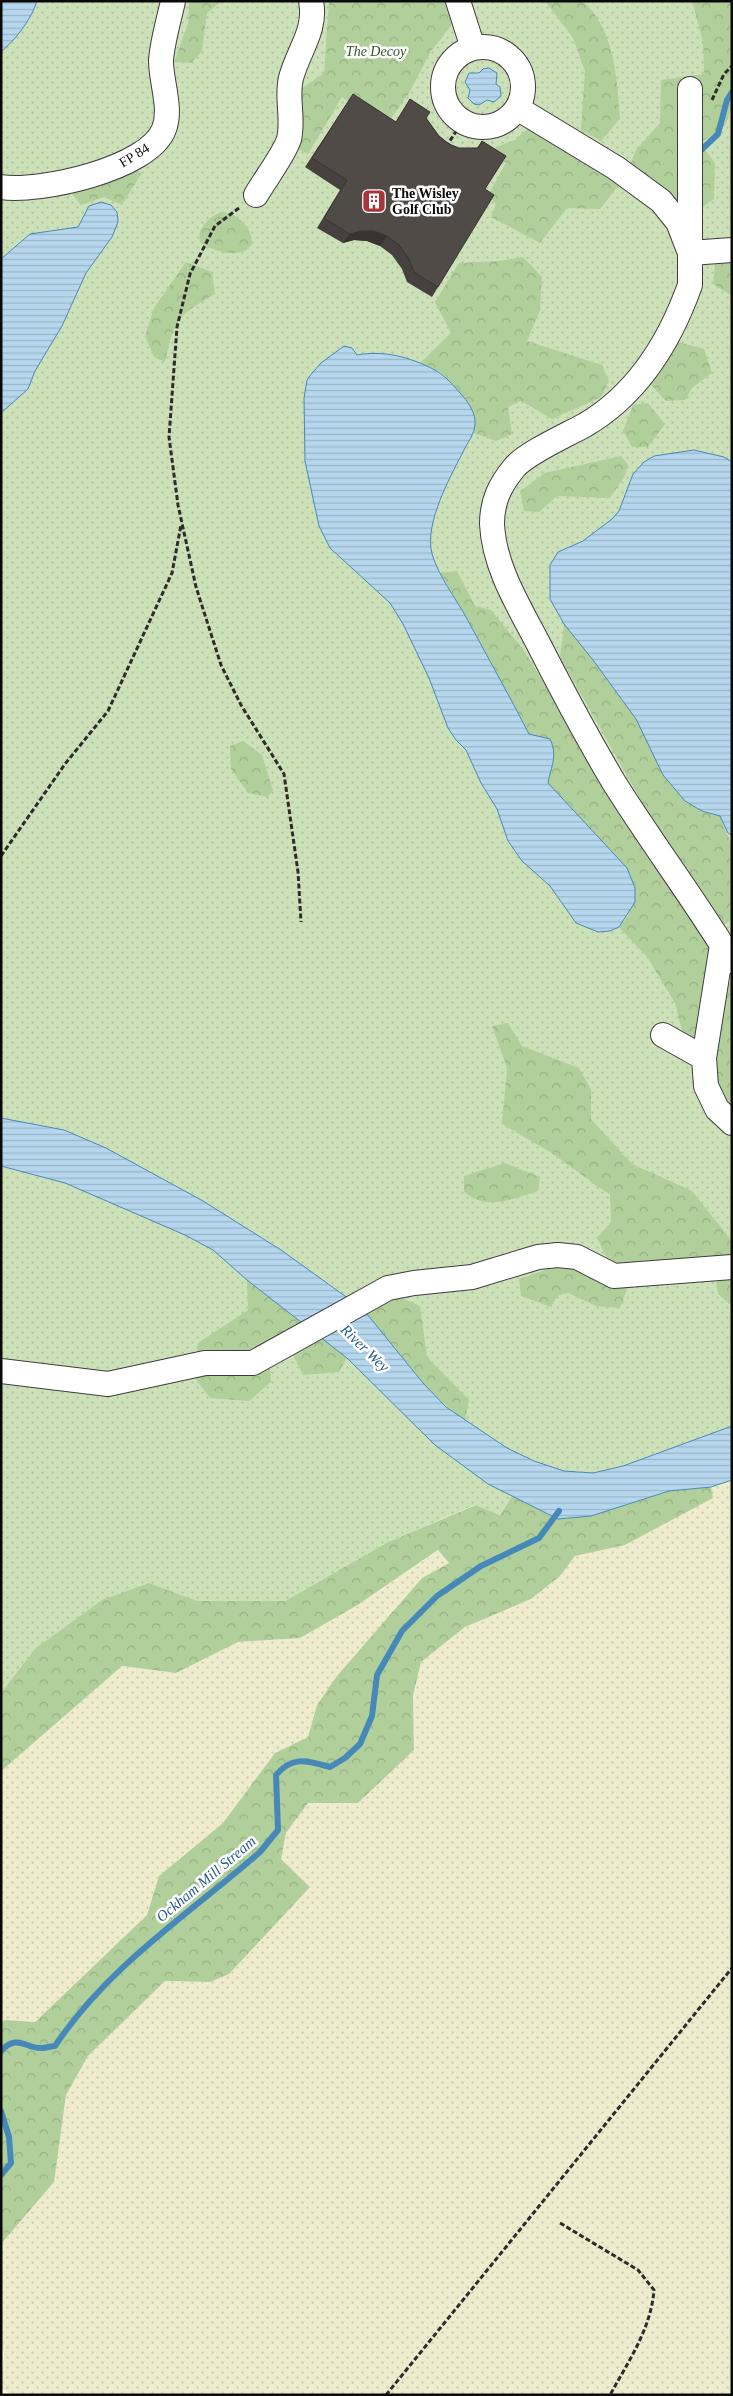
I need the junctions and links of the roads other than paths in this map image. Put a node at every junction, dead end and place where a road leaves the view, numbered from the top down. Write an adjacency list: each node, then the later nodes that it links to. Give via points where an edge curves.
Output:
1 (173, 1): 7 (lane, FP 84, via 161,60 166,117 164,130 158,138 136,157 102,172 48,185)
2 (311, 1): 8 (lane, via 314,15 311,29 291,78 288,140)
3 (458, 1): 4 (lane)
4 (473, 48): 6 (lane, via 486,46 497,49 510,56 519,68 522,82); 6 (lane, via 458,55 447,69 443,84 445,99 452,112 462,122 480,128 504,123)
5 (690, 89): 10 (lane)
6 (517, 108): 10 (lane, via 616,168 661,201 678,222)
7 (1, 188)
8 (256, 195)
9 (732, 250): 10 (lane)
10 (690, 253): 11 (lane, via 690,286 661,350 647,370 596,418 519,462 502,482 493,503 492,525 497,557 512,593 569,705 613,781)
11 (727, 953): 13 (lane)
12 (663, 1035): 13 (lane)
13 (704, 1058): 14 (lane, via 706,1086 717,1108)
14 (732, 1122)
15 (732, 1267): 16 (lane, via 614,1276 577,1257 538,1257 472,1277 388,1288 253,1363 205,1363 108,1384)
16 (1, 1371)

